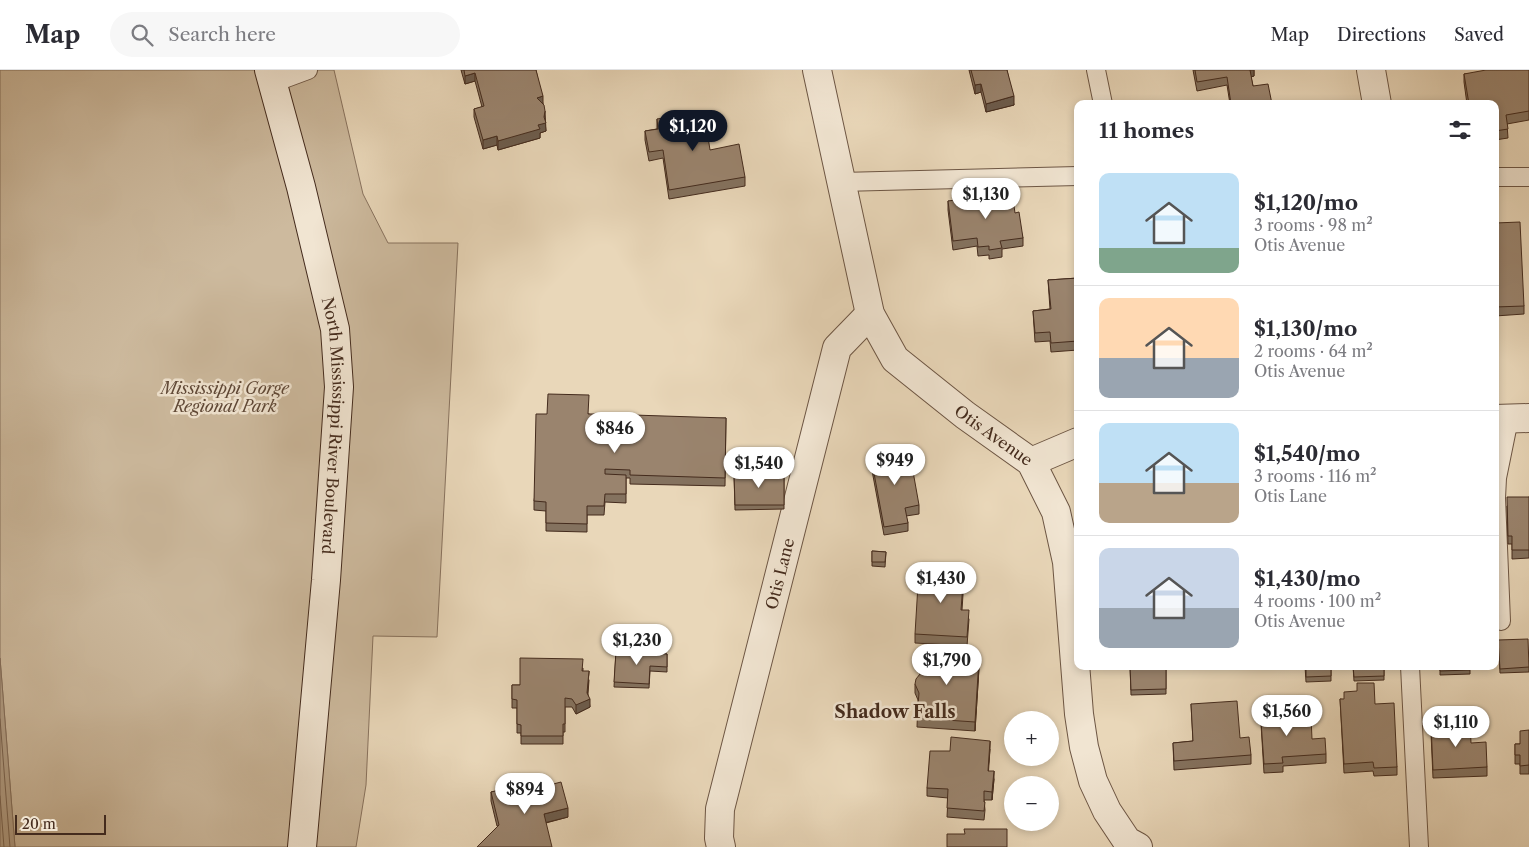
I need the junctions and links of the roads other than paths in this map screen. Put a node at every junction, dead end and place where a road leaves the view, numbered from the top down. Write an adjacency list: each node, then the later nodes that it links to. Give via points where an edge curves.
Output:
1 (308, 70): 5 (lane)
2 (817, 70): 11 (street, Otis Avenue)
3 (1096, 70): 6 (lane)
4 (1370, 70): 7 (street)
5 (271, 76): 22 (street, North Mississippi River Boulevard, via 335,329 339,387 326,580)
6 (1102, 100)
7 (1376, 100)
8 (1074, 176): 11 (lane)
9 (1499, 177): 10 (lane)
10 (1529, 177)
11 (840, 182): 12 (street, Otis Avenue)
12 (870, 314): 15 (street, Otis Avenue, via 895,359); 23 (street, Otis Lane, via 837,348 720,809)
13 (1511, 419): 16 (lane)
14 (1074, 444): 15 (street)
15 (1031, 462): 19 (street, Otis Avenue, via 1056,512 1067,562)
16 (1499, 470)
17 (1499, 572): 18 (lane)
18 (1501, 621)
19 (1074, 651)
20 (1076, 670): 24 (street, Otis Avenue, via 1084,747 1093,781 1107,811 1127,841)
21 (1410, 670): 25 (lane)
22 (302, 847)
23 (720, 847)
24 (1138, 847)
25 (1419, 847)

